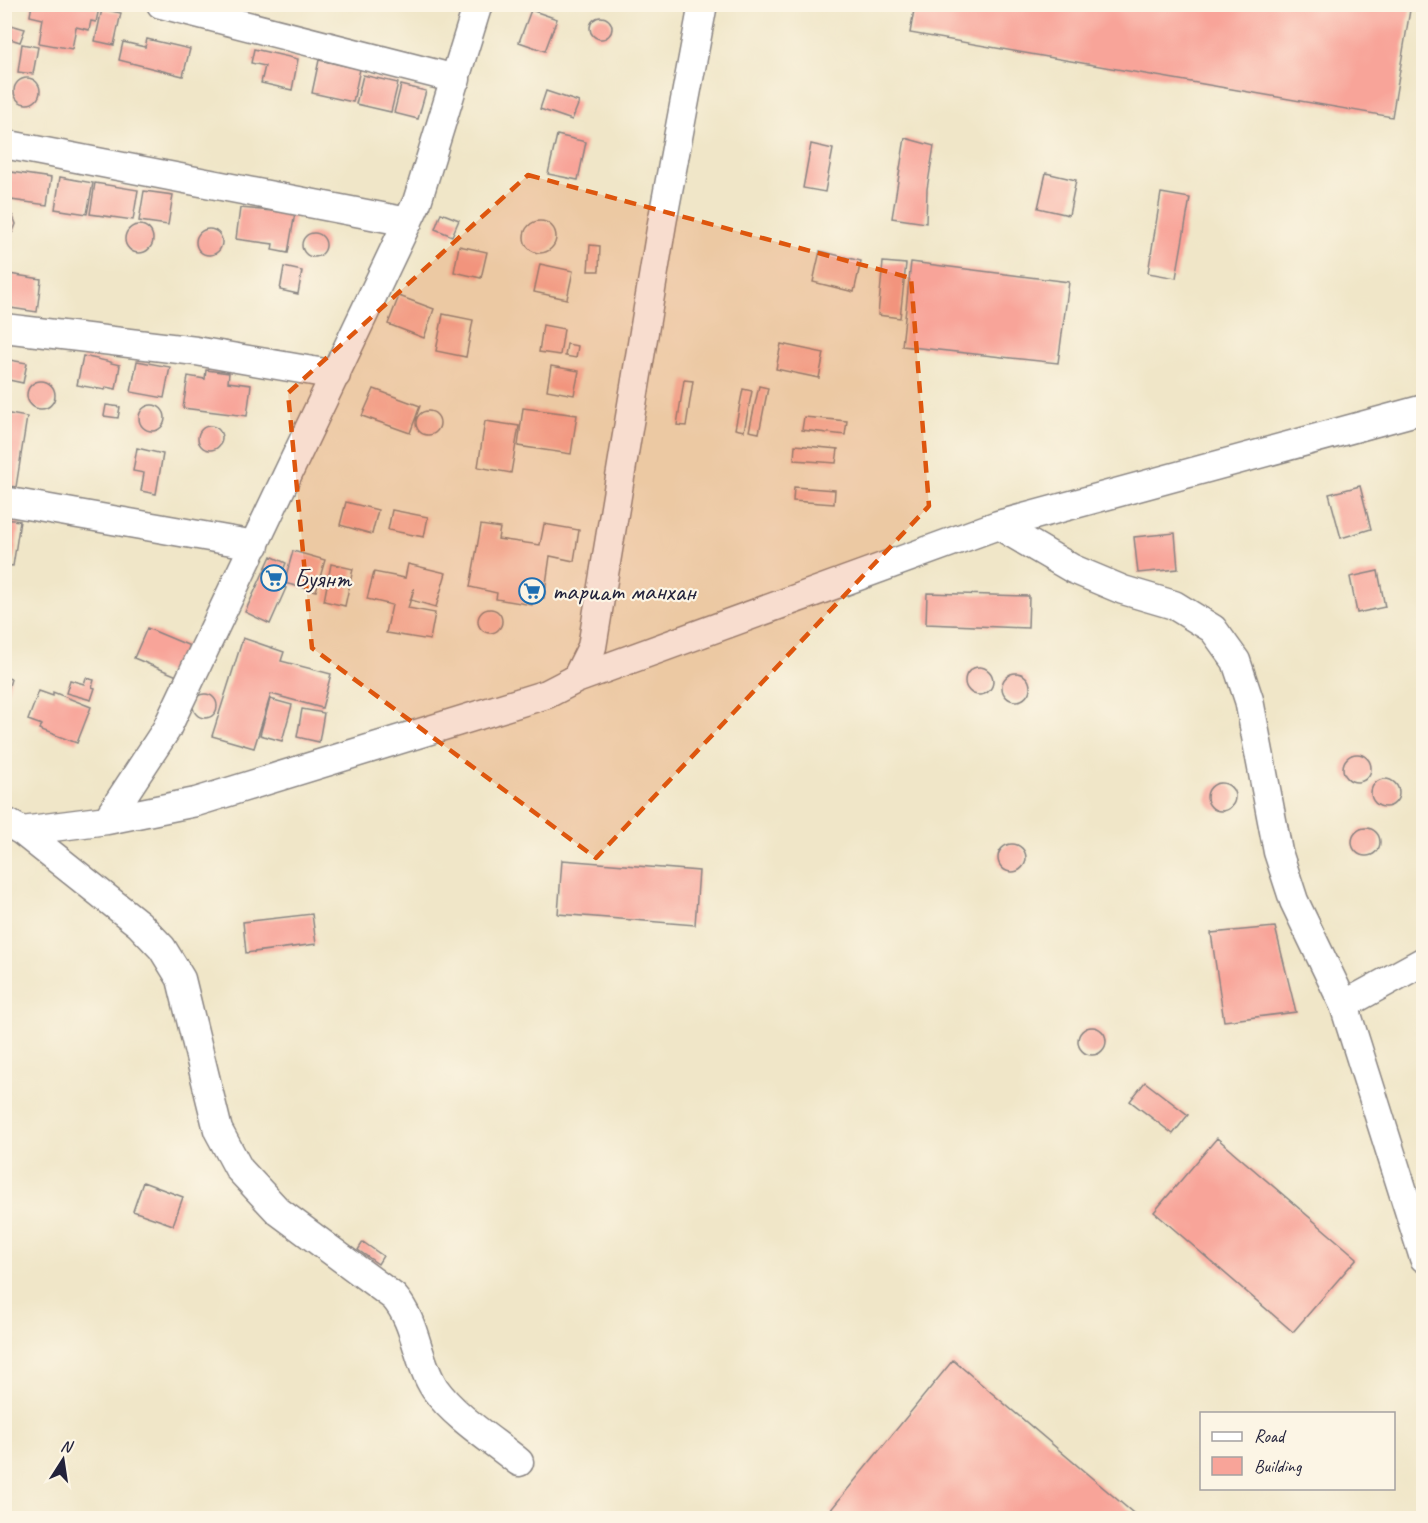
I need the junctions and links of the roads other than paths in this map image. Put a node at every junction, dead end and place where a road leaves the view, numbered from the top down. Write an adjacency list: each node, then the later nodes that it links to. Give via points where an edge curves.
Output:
1 (161, 4): 4 (street)
2 (478, 4): 4 (street)
3 (703, 4): 13 (street, via 662,223 592,646)
4 (456, 79): 6 (street)
5 (4, 144): 6 (street)
6 (408, 222): 8 (street)
7 (4, 328): 8 (street, via 196,351)
8 (336, 375): 12 (street)
9 (1424, 409): 11 (street)
10 (4, 501): 12 (street)
11 (998, 525): 13 (street); 17 (street, via 1073,569 1174,605 1213,629 1236,661 1249,700 1278,852 1294,902)
12 (255, 545): 14 (street, via 166,730)
13 (576, 679): 14 (street, via 547,694 196,802)
14 (107, 820): 15 (street)
15 (13, 826): 19 (street, via 139,924 162,948 181,979 218,1130 239,1169 278,1211 394,1297 404,1308 435,1389 454,1410)
16 (1424, 961): 17 (street)
17 (1344, 1005): 18 (street)
18 (1424, 1258)
19 (519, 1462)

